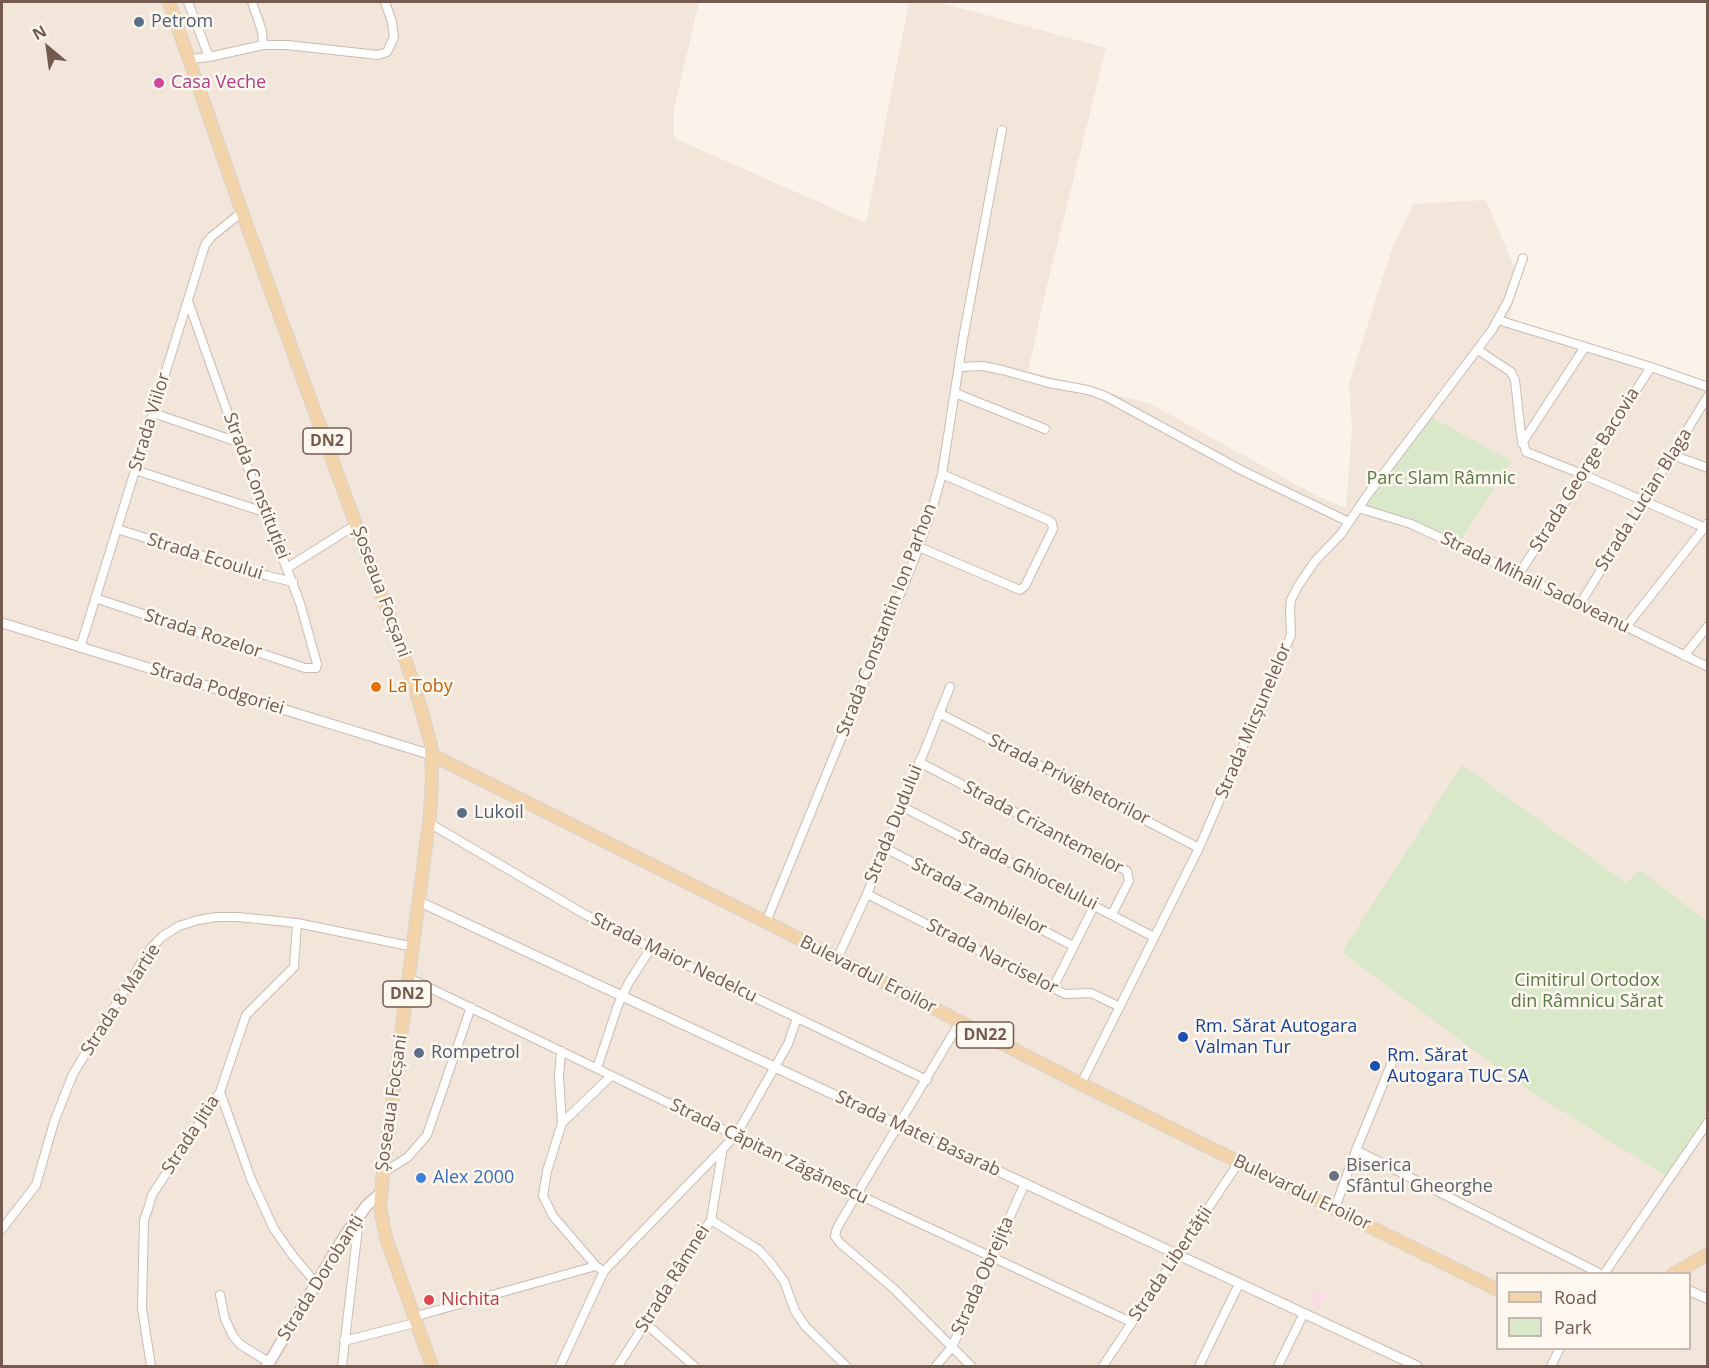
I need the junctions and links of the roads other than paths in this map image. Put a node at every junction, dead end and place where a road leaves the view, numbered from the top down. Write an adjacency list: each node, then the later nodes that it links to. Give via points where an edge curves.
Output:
1 (169, 2): 7 (main road, Șoseaua Focșani / DN2)
2 (188, 2): 6 (street)
3 (252, 2): 5 (street)
4 (385, 2): 5 (street, via 394,37 387,52 378,55)
5 (263, 45): 6 (street)
6 (209, 57): 7 (street)
7 (190, 59): 9 (main road, Șoseaua Focșani / DN2)
8 (1002, 130): 15 (street, Strada Constantin Ion Parhon)
9 (243, 212): 11 (street, Strada Viilor, via 206,242); 33 (main road, Șoseaua Focșani / DN2)
10 (1523, 258): 12 (street, Strada Micșunelelor)
11 (188, 301): 20 (street, Strada Viilor); 22 (street, Strada Constituției)
12 (1498, 320): 13 (street); 14 (street, Strada Micșunelelor)
13 (1585, 348): 16 (street); 23 (street)
14 (1478, 350): 23 (street, via 1511,372 1515,380); 30 (street, Strada Micșunelelor)
15 (959, 367): 18 (street, Strada Constantin Ion Parhon); 32 (street, via 993,368 1105,396 1243,471)
16 (1651, 367): 17 (street); 28 (street, Strada George Bacovia)
17 (1707, 387)
18 (955, 393): 21 (street); 27 (street, Strada Constantin Ion Parhon)
19 (1707, 396): 24 (street, Strada Lucian Blaga)
20 (153, 413): 22 (street); 26 (street, Strada Viilor)
21 (1045, 429)
22 (238, 442): 31 (street, Strada Constituției)
23 (1522, 443): 28 (street, via 1526,452)
24 (1672, 455): 25 (street); 29 (street, Strada Lucian Blaga)
25 (1707, 468)
26 (135, 470): 31 (street); 35 (street, Strada Viilor)
27 (942, 474): 36 (street, Strada Constantin Ion Parhon); 36 (street, via 1048,520 1053,529 1020,590)
28 (1582, 474): 29 (street); 38 (street, Strada George Bacovia)
29 (1644, 500): 34 (street); 41 (street, Strada Lucian Blaga)
30 (1359, 508): 32 (street, Strada Micșunelelor); 38 (street, Strada Mihail Sadoveanu, via 1411,524)
31 (264, 512): 37 (street, Strada Constituției)
32 (1349, 522): 56 (street, Strada Micșunelelor, via 1306,573 1291,600 1291,635)
33 (357, 524): 37 (street); 51 (main road, Șoseaua Focșani / DN2, via 415,687)
34 (1706, 526): 44 (street)
35 (117, 529): 39 (street, Strada Ecoului); 40 (street, Strada Viilor)
36 (919, 547): 61 (street, Strada Constantin Ion Parhon)
37 (287, 568): 39 (street, Strada Constituției)
38 (1519, 574): 41 (street, Strada Mihail Sadoveanu)
39 (293, 582): 48 (street, Strada Constituției, via 317,658 316,668)
40 (95, 598): 45 (street, Strada Viilor); 48 (street, Strada Rozelor)
41 (1580, 604): 44 (street, Strada Mihail Sadoveanu)
42 (2, 623): 45 (street, Strada Podgoriei)
43 (1707, 626): 46 (street)
44 (1626, 627): 46 (street, Strada Mihail Sadoveanu)
45 (80, 648): 51 (street, Strada Podgoriei)
46 (1684, 656): 47 (street, Strada Mihail Sadoveanu)
47 (1707, 667)
48 (312, 669)
49 (950, 687): 50 (street, Strada Dudului)
50 (939, 713): 52 (street, Strada Dudului); 56 (street, Strada Privighetorilor)
51 (432, 755): 54 (main road, Șoseaua Focșani / DN2); 61 (main road, Bulevardul Eroilor / DN22)
52 (919, 762): 53 (street, Strada Dudului); 60 (street, Strada Crizantemelor, via 1127,871 1129,881)
53 (901, 806): 55 (street, Strada Dudului); 59 (street, Strada Ghiocelului)
54 (429, 823): 58 (main road, Șoseaua Focșani / DN2); 66 (street, Strada Maior Nedelcu, via 586,915)
55 (885, 848): 57 (street, Strada Dudului); 64 (street, Strada Zambilelor)
56 (1199, 848): 63 (street, Strada Micșunelelor)
57 (867, 894): 67 (street, Strada Dudului); 69 (street, Strada Narciselor)
58 (420, 902): 65 (main road, Șoseaua Focșani / DN2); 70 (street, Strada Matei Basarab)
59 (1094, 906): 60 (street, Strada Ghiocelului); 64 (street)
60 (1112, 914): 63 (street, Strada Ghiocelului)
61 (766, 922): 67 (main road, Bulevardul Eroilor / DN22)
62 (297, 923): 65 (street, Strada 8 Martie); 82 (street, Strada Jitia, via 294,967 246,1015); 97 (street, Strada 8 Martie, via 217,917 179,926 149,950 73,1074 36,1185)
63 (1154, 937): 72 (street, Strada Micșunelelor)
64 (1073, 946): 69 (street)
65 (414, 947): 68 (main road, Șoseaua Focșani / DN2)
66 (651, 948): 70 (street); 73 (street, Strada Maior Nedelcu)
67 (837, 960): 74 (main road, Bulevardul Eroilor / DN22)
68 (410, 978): 71 (street, Strada Căpitan Zăgănescu); 90 (main road, Șoseaua Focșani / DN2)
69 (1053, 988): 72 (street, Strada Narciselor, via 1065,994 1091,993)
70 (622, 997): 77 (street, Strada Matei Basarab); 78 (street)
71 (471, 1007): 75 (street, Strada Căpitan Zăgănescu); 90 (street, via 427,1135 408,1157)
72 (1120, 1007): 81 (street, Strada Micșunelelor)
73 (797, 1018): 77 (street); 80 (street, Strada Maior Nedelcu)
74 (960, 1023): 80 (street); 81 (main road, Bulevardul Eroilor / DN22)
75 (561, 1050): 78 (street, Strada Căpitan Zăgănescu); 84 (street)
76 (1393, 1060): 87 (street)
77 (775, 1067): 85 (street, Strada Matei Basarab); 86 (street)
78 (597, 1068): 79 (street, Strada Căpitan Zăgănescu)
79 (611, 1076): 84 (street); 86 (street, Strada Căpitan Zăgănescu)
80 (927, 1080): 85 (street)
81 (1081, 1084): 89 (main road, Bulevardul Eroilor / DN22)
82 (220, 1092): 106 (street, via 251,1179 274,1228); 120 (street, Strada Jitia, via 153,1195 144,1220 142,1308)
83 (1707, 1122): 104 (street)
84 (562, 1123): 101 (street, via 543,1196 553,1216)
85 (898, 1125): 91 (street, Strada Matei Basarab); 93 (street)
86 (736, 1135): 88 (street); 93 (street, Strada Căpitan Zăgănescu)
87 (1356, 1150): 94 (street); 103 (street)
88 (722, 1152): 96 (street, Strada Râmnei); 102 (street)
89 (1239, 1162): 94 (main road, Bulevardul Eroilor / DN22); 100 (street, Strada Libertății)
90 (383, 1173): 92 (main road, Șoseaua Focșani / DN2)
91 (1025, 1182): 99 (street, Strada Obrejița); 100 (street, Strada Matei Basarab)
92 (381, 1193): 95 (main road, Strada Dorobanți); 113 (main road, Șoseaua Focșani / DN2, via 386,1238)
93 (857, 1194): 99 (street, Strada Căpitan Zăgănescu); 117 (street, via 835,1236)
94 (1335, 1208): 108 (main road, Bulevardul Eroilor / DN22)
95 (359, 1214): 106 (main road, Strada Dorobanți); 116 (street)
96 (711, 1220): 115 (street, Strada Râmnei); 126 (street, via 770,1260 805,1326)
97 (2, 1229)
98 (1707, 1254): 105 (main road)
99 (991, 1255): 114 (street, Strada Căpitan Zăgănescu); 117 (street, Strada Obrejița)
100 (1177, 1255): 107 (street, Strada Matei Basarab); 114 (street, Strada Libertății)
101 (596, 1266): 102 (street); 113 (street)
102 (604, 1271): 123 (street)
103 (1598, 1272)
104 (1603, 1272)
105 (1676, 1272)
106 (316, 1282): 119 (main road, Strada Dorobanți)
107 (1239, 1284): 112 (street, Strada Matei Basarab); 130 (street)
108 (1496, 1289)
109 (1691, 1292): 111 (street)
110 (220, 1294): 119 (street, via 233,1336)
111 (1707, 1299)
112 (1303, 1315): 131 (street); 132 (street, Strada Matei Basarab)
113 (414, 1320): 116 (street); 122 (main road, DN2)
114 (1131, 1322): 129 (street, Strada Libertății)
115 (645, 1323): 124 (street, Strada Râmnei); 125 (street)
116 (344, 1341): 121 (street)
117 (952, 1347): 127 (street, Strada Obrejița); 128 (street)
118 (1559, 1350): 133 (street)
119 (269, 1365)
120 (151, 1366)
121 (342, 1366)
122 (432, 1366)
123 (560, 1366)
124 (618, 1366)
125 (694, 1366)
126 (846, 1366)
127 (936, 1366)
128 (971, 1366)
129 (1103, 1366)
130 (1199, 1366)
131 (1278, 1366)
132 (1417, 1366)
133 (1551, 1366)

